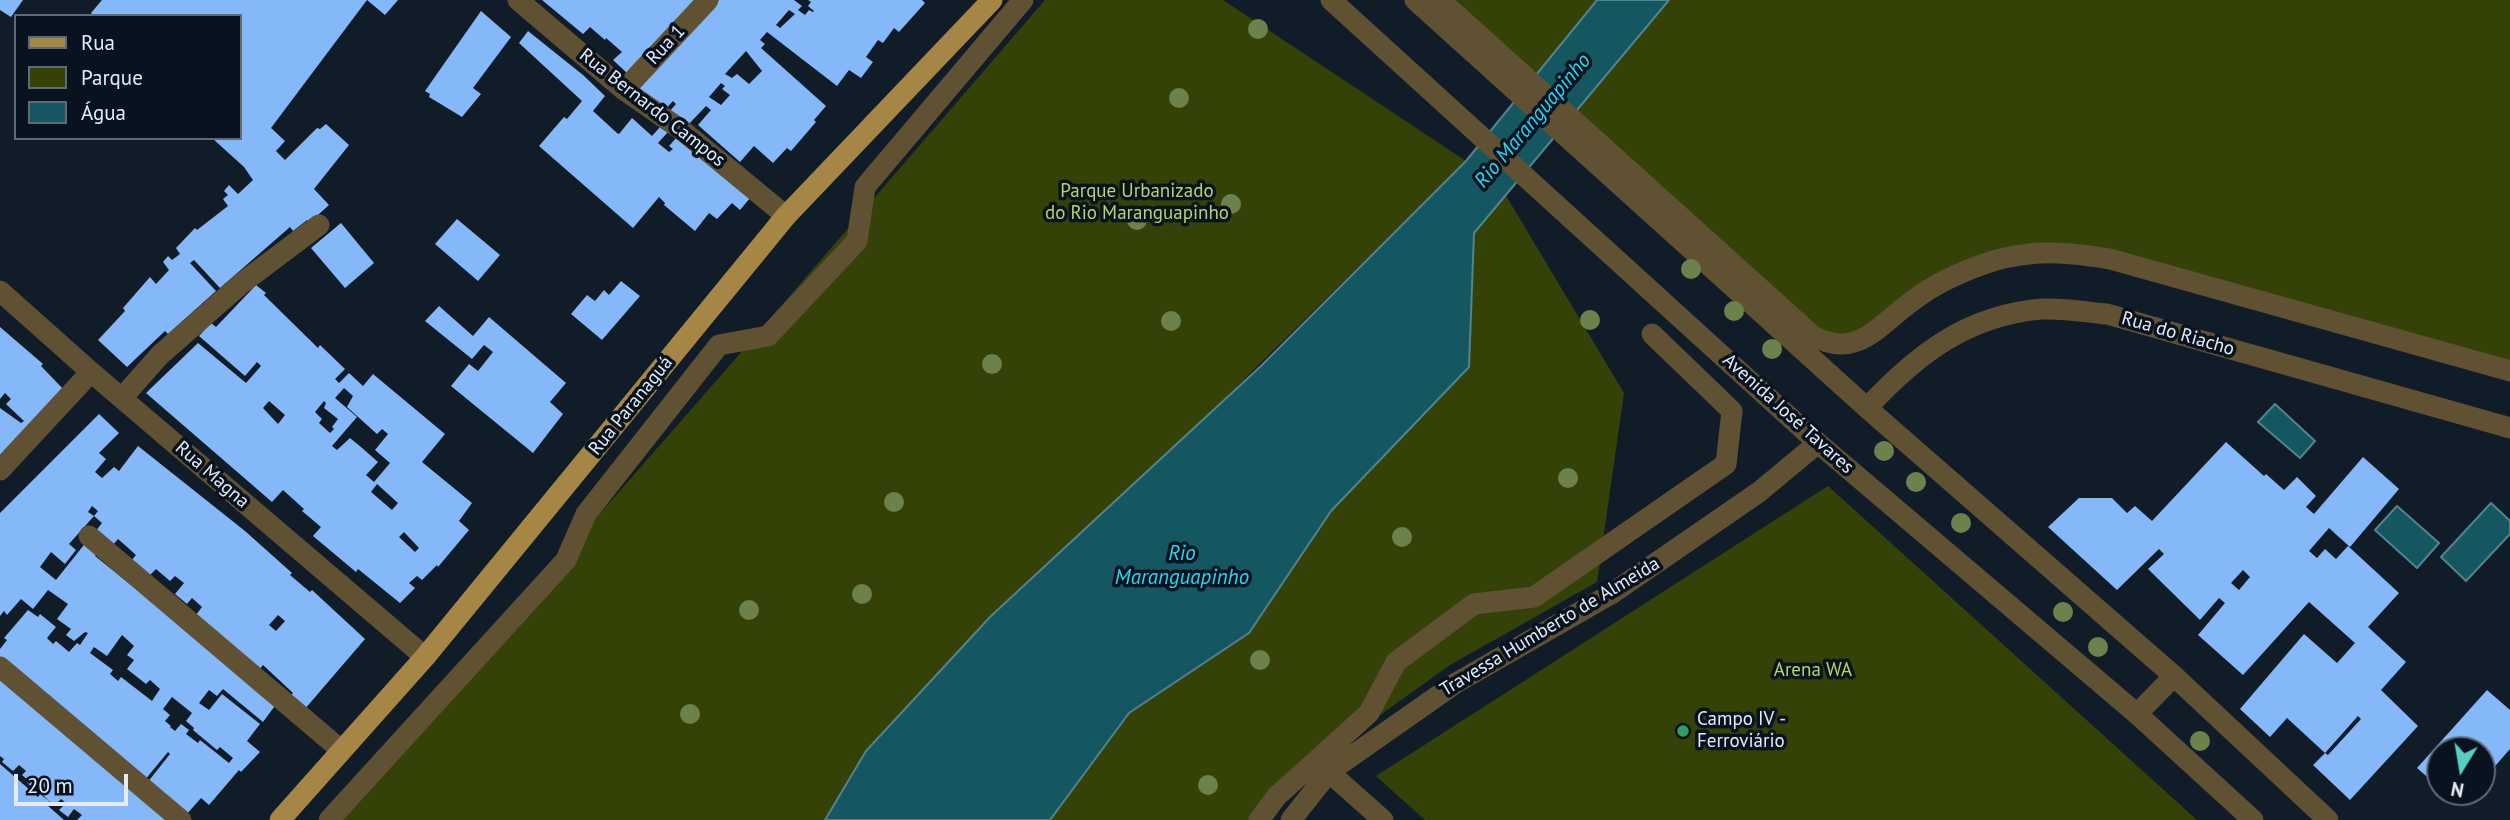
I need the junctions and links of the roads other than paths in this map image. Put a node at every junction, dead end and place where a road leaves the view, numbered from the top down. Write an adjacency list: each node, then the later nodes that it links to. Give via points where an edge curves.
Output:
1 (518, 0): 9 (street, Rua Bernardo Campos)
2 (708, 0): 9 (street, Rua 1)
3 (992, 0): 11 (main road, Rua Paranaguá)
4 (1023, 0): 31 (street, via 865,187 857,241 768,336 719,345 586,514 566,560)
5 (1331, 0): 20 (street, Avenida José Tavares)
6 (1415, 0): 8 (street)
7 (1440, 0): 8 (street)
8 (1450, 21): 10 (street)
9 (624, 90): 11 (street, Rua Bernardo Campos, via 683,131)
10 (1646, 196): 15 (street, via 1826,343 1862,340 1932,288 1992,261 2065,251 2110,259); 18 (street)
11 (786, 216): 23 (main road, Rua Paranaguá)
12 (319, 225): 17 (street, via 242,283 160,355)
13 (0, 291): 16 (street, Rua Magna)
14 (1652, 334): 32 (street, via 1732,411 1726,464 1534,597 1474,604 1396,662 1369,713 1277,796)
15 (2510, 371)
16 (91, 372): 17 (street, Rua Magna); 21 (street)
17 (122, 398): 23 (street, Rua Magna)
18 (1867, 408): 19 (street, Rua do Riacho, via 1931,348 1969,328 2042,309 2107,314); 25 (street)
19 (2510, 428)
20 (1818, 443): 26 (street, Avenida José Tavares); 28 (street, Travessa Humberto de Almeida, via 1759,492 1611,594 1457,682)
21 (0, 470)
22 (89, 536): 27 (street)
23 (425, 657): 27 (main road, Rua Paranaguá)
24 (0, 667): 29 (street)
25 (2174, 676): 26 (street); 36 (street)
26 (2137, 714): 35 (street, Avenida José Tavares)
27 (341, 750): 30 (main road, Rua Paranaguá)
28 (1329, 772): 33 (street, Travessa Humberto de Almeida); 34 (street)
29 (181, 820)
30 (280, 820)
31 (329, 820)
32 (1259, 820)
33 (1291, 820)
34 (1383, 820)
35 (2253, 820)
36 (2328, 820)

